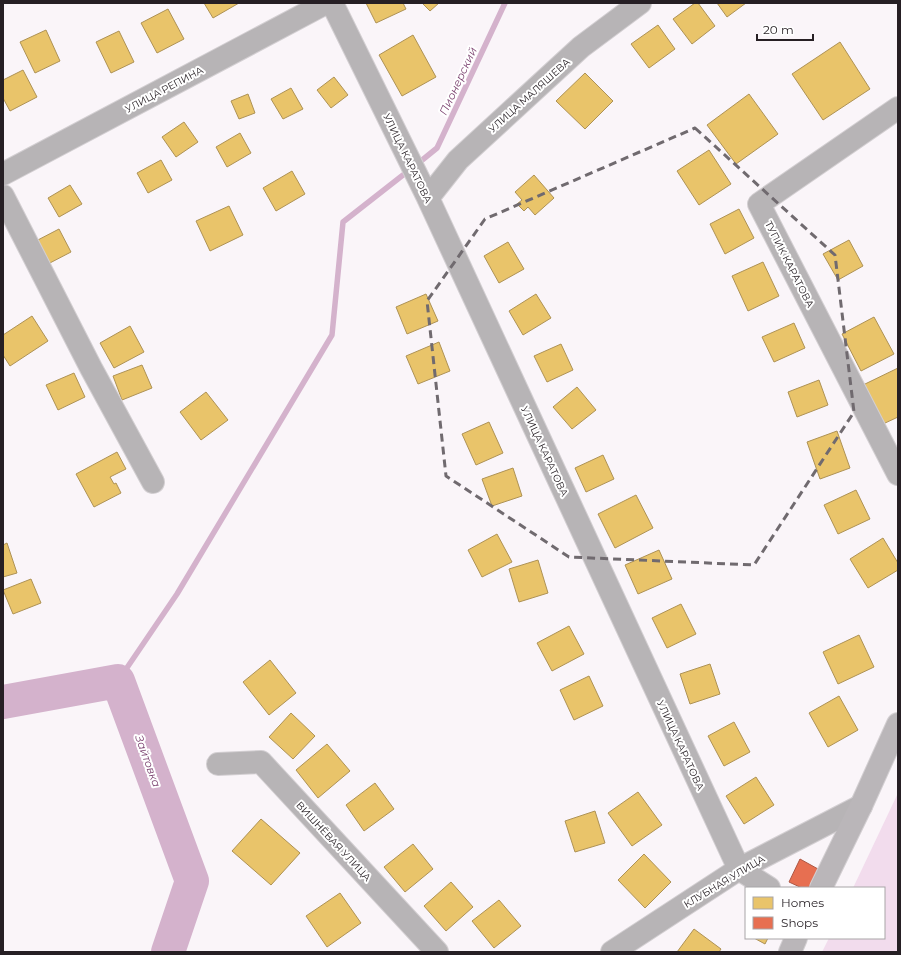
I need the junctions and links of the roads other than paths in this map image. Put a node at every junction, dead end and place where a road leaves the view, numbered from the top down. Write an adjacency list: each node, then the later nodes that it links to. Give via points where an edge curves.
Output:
1 (326, 3): 5 (street, УЛИЦА РЕПИНА)
2 (332, 3): 7 (street, УЛИЦА КАРАТОВА)
3 (640, 3): 7 (street, УЛИЦА МАЛЯШЕВА, via 581,48 458,160)
4 (898, 108): 8 (street, ТУПИК КАРАТОВА, via 759,204)
5 (3, 174)
6 (3, 196): 9 (street, via 87,361)
7 (428, 198): 13 (street, УЛИЦА КАРАТОВА)
8 (898, 474)
9 (153, 482)
10 (898, 724): 12 (main road)
11 (218, 764): 17 (street, ВИШНЁВАЯ УЛИЦА, via 262,762)
12 (861, 806): 13 (street, КЛУБНАЯ УЛИЦА); 15 (main road)
13 (739, 869): 14 (street); 18 (street, КЛУБНАЯ УЛИЦА)
14 (767, 887)
15 (821, 887)
16 (796, 939): 19 (main road)
17 (437, 952)
18 (612, 952)
19 (790, 952)

